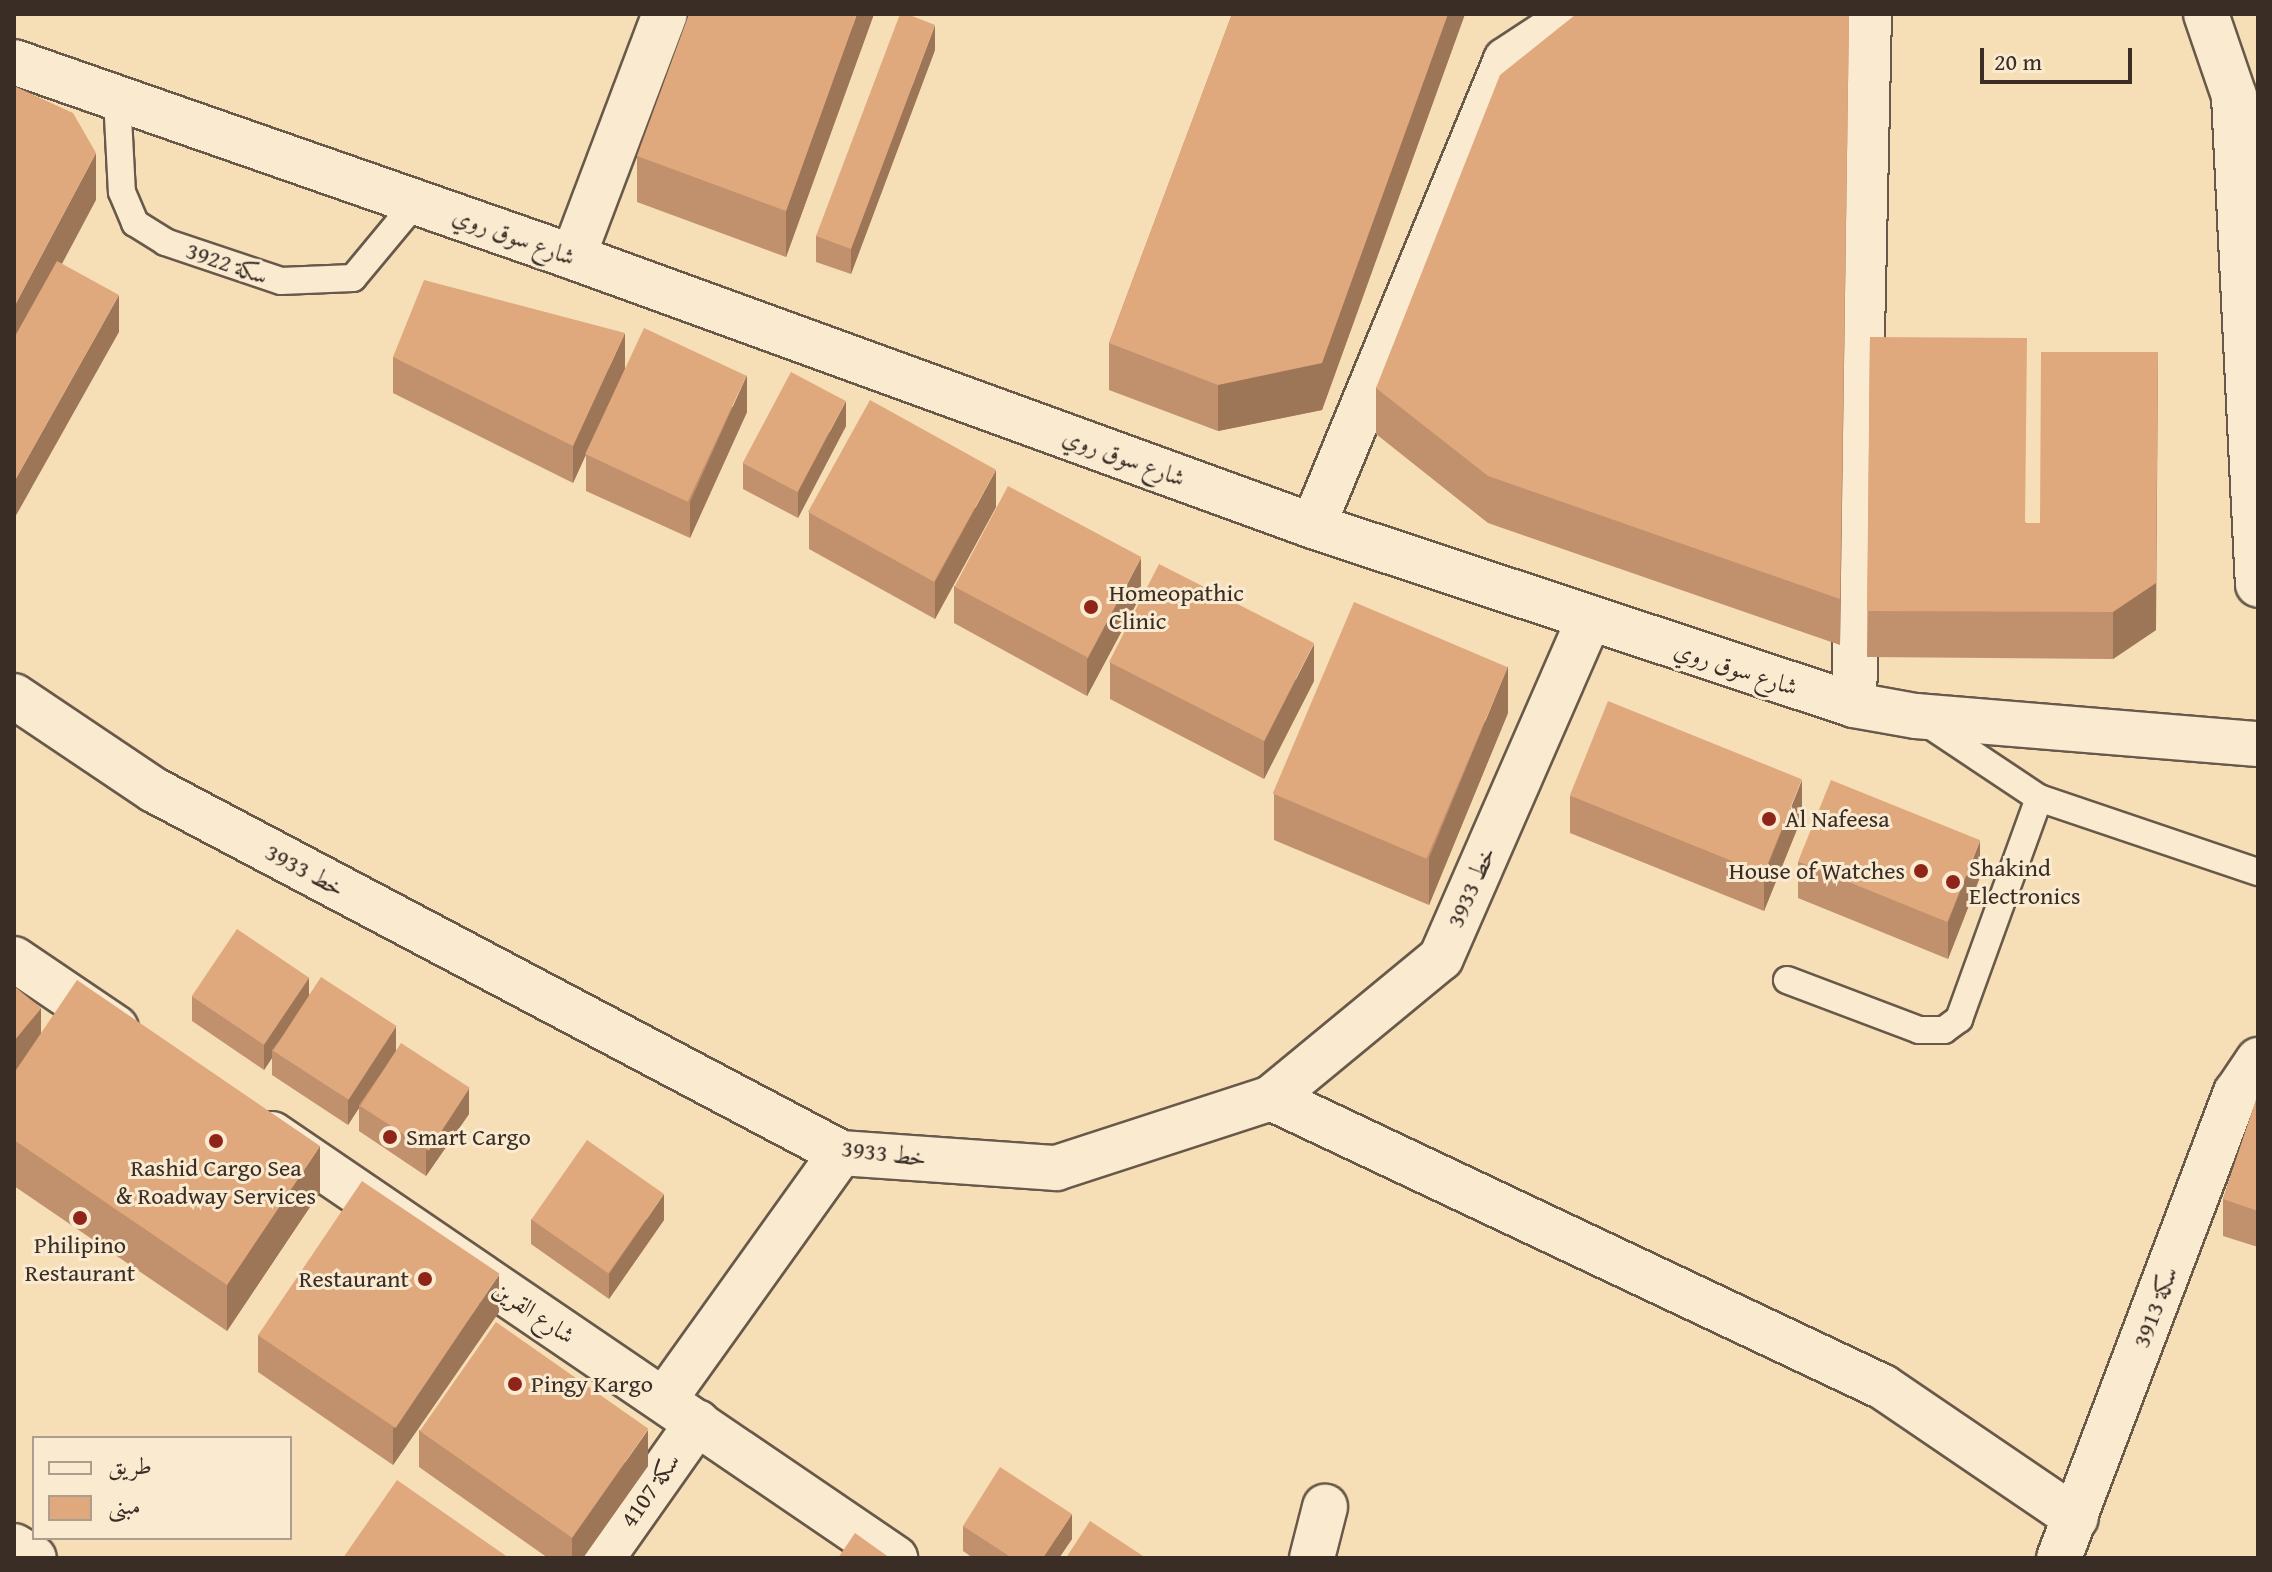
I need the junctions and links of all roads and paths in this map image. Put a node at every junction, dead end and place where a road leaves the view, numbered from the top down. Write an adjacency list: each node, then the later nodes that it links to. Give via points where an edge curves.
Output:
1 (665, 14): 8 (street)
2 (1576, 14): 9 (street, via 1506,60)
3 (1869, 14): 13 (street)
4 (2206, 14): 10 (street, via 2234,96)
5 (14, 62): 6 (street, شارع سوق روي)
6 (117, 98): 7 (street, شارع سوق روي); 7 (lane, سكة 3922, via 122,192 135,223 165,242 281,281 319,284 353,278)
7 (416, 202): 8 (street, شارع سوق روي)
8 (573, 257): 9 (street, شارع سوق روي)
9 (1313, 526): 11 (street, شارع سوق روي)
10 (2258, 584)
11 (1589, 620): 13 (street, شارع سوق روي); 22 (street, 3933 خط, via 1441,958)
12 (14, 696): 24 (street, 3933 خط, via 154,790)
13 (1854, 705): 14 (street, شارع سوق روي)
14 (1916, 716): 15 (street, شارع سوق روي); 16 (lane)
15 (2258, 744)
16 (2039, 798): 17 (lane); 19 (lane, via 1959,1019 1944,1030 1919,1030)
17 (2258, 872)
18 (14, 959): 20 (street)
19 (1787, 980)
20 (144, 1047)
21 (2258, 1060): 27 (street, سكة 3913, via 2236,1093)
22 (1271, 1098): 24 (street, 3933 خط, via 1056,1168); 27 (street, via 1883,1387)
23 (235, 1109): 25 (street, شارع القرين)
24 (841, 1153): 25 (street, سكة 4107)
25 (681, 1411): 28 (street, سكة 4107); 29 (street, شارع القرين)
26 (1325, 1507): 30 (street)
27 (2076, 1518): 31 (street, سكة 3913)
28 (602, 1558)
29 (895, 1558)
30 (1312, 1558)
31 (2059, 1558)

